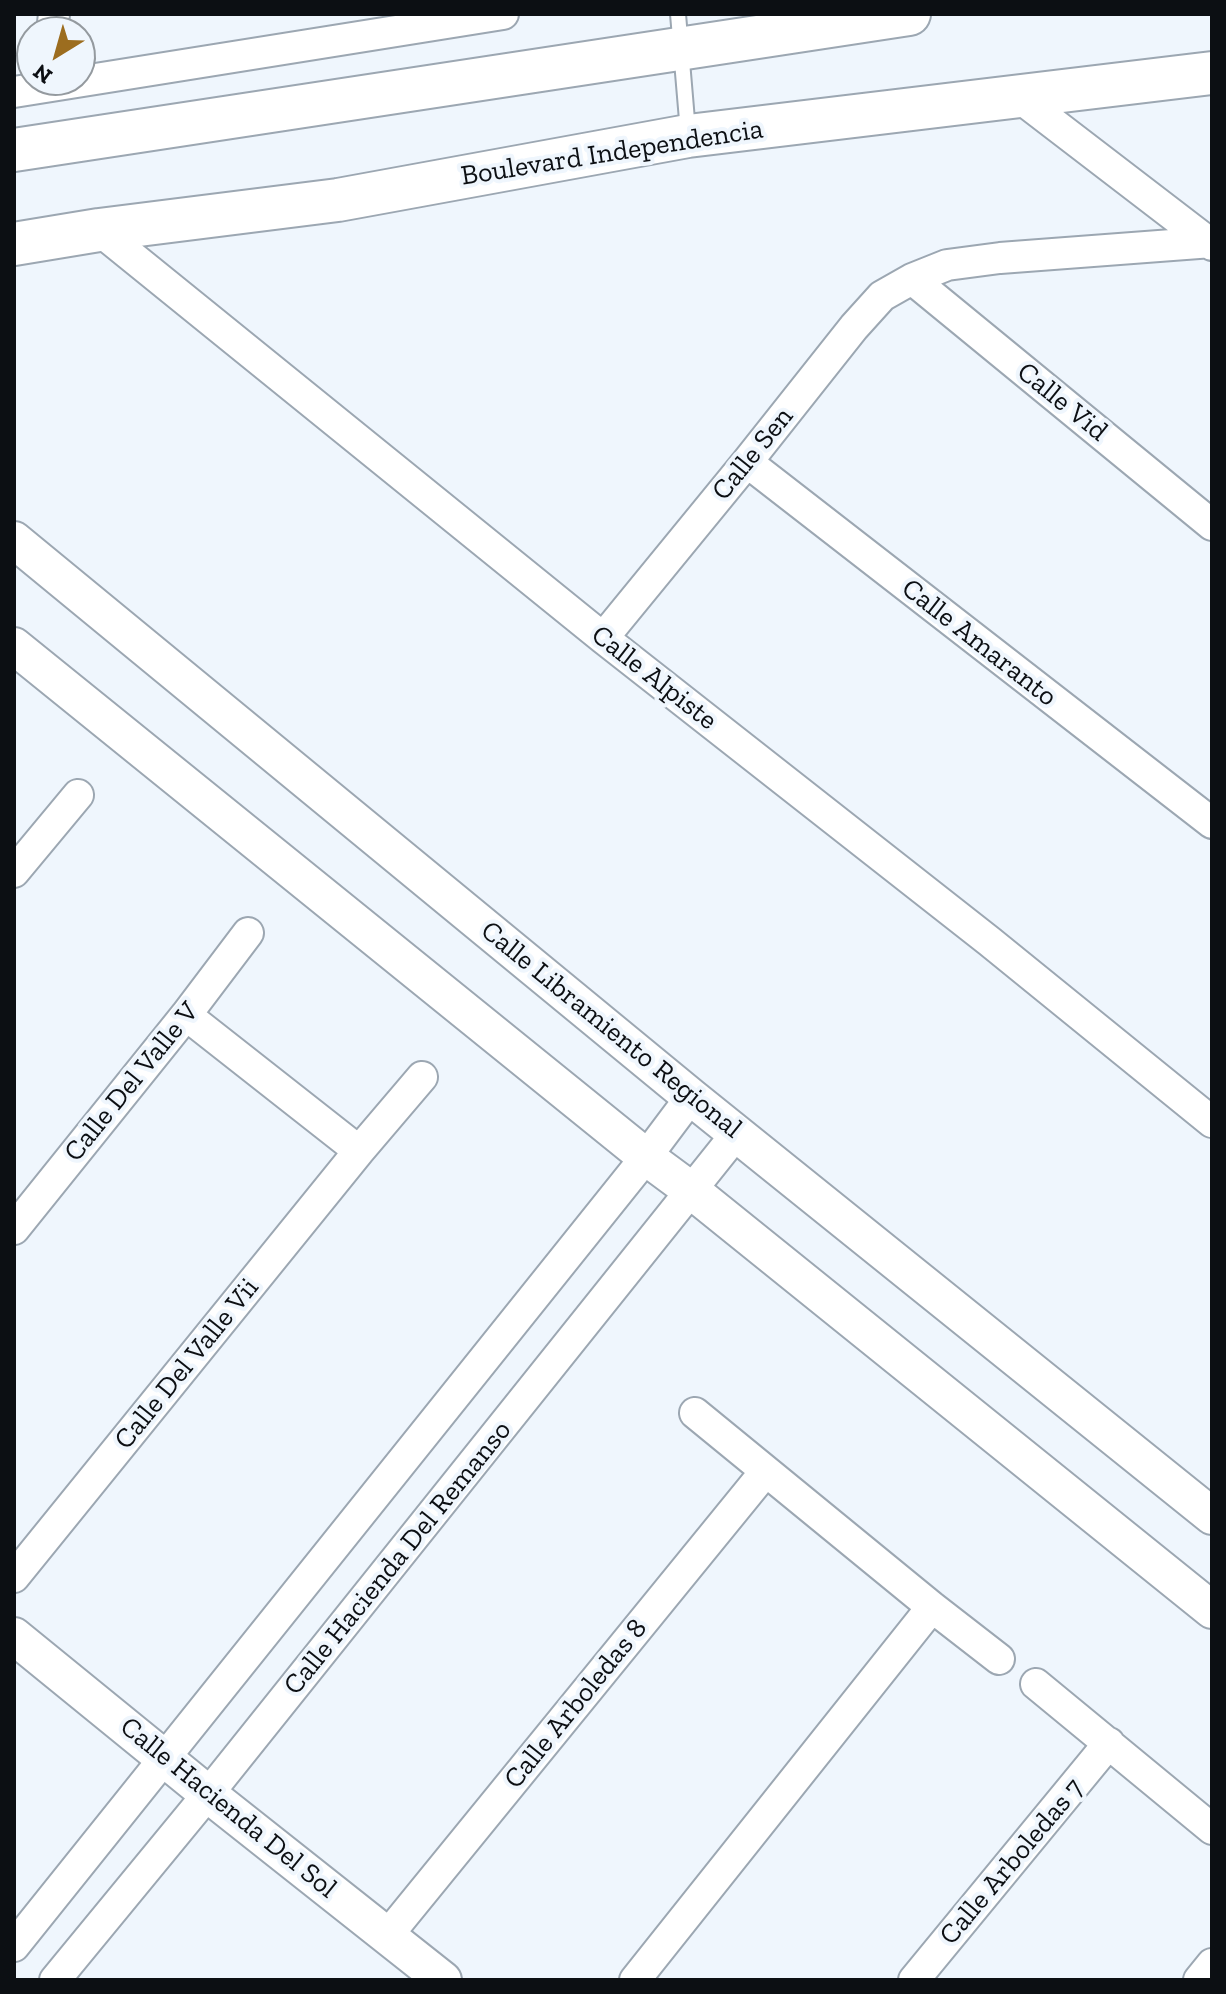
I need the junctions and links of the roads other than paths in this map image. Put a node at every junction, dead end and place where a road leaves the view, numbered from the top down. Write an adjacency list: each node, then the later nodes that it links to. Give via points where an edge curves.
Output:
1 (909, 14): 3 (main road)
2 (493, 15): 5 (street)
3 (680, 31): 7 (lane); 8 (main road, via 424,89)
4 (1212, 73): 6 (main road, Boulevard Independencia)
5 (96, 76)
6 (1019, 97): 7 (main road, Boulevard Independencia); 10 (street)
7 (688, 136): 9 (main road, Boulevard Independencia, via 338,200)
8 (14, 150)
9 (99, 230): 11 (main road, Boulevard Independencia); 16 (street, Calle Alpiste)
10 (1211, 243): 12 (street, Calle Sen, via 1000,258 947,265)
11 (14, 244)
12 (912, 279): 13 (street, Calle Sen, via 882,296 854,327); 14 (street, Calle Vid)
13 (747, 462): 16 (street, Calle Sen); 19 (street, Calle Amaranto)
14 (1212, 525)
15 (14, 540): 24 (street, Calle Libramiento Regional)
16 (603, 638): 25 (street, Calle Alpiste)
17 (14, 646): 28 (street)
18 (78, 795): 20 (street)
19 (1212, 823)
20 (14, 872)
21 (248, 933): 22 (street, Calle Del Valle V)
22 (186, 1015): 27 (street); 30 (street, Calle Del Valle V)
23 (422, 1077): 27 (street, Calle Del Valle Vii)
24 (691, 1097): 26 (street, Calle Libramiento Regional); 28 (street, Calle Hacienda Del Remanso)
25 (1207, 1107)
26 (737, 1133): 29 (street, Calle Hacienda Del Remanso); 33 (street, Calle Libramiento Regional)
27 (359, 1151): 34 (street, Calle Del Valle Vii)
28 (646, 1157): 29 (street); 41 (street, Calle Hacienda Del Remanso)
29 (692, 1191): 36 (street); 42 (street, Calle Hacienda Del Remanso)
30 (14, 1229)
31 (695, 1413): 32 (street)
32 (765, 1472): 35 (street); 44 (street, Calle Arboledas 8)
33 (1212, 1516)
34 (14, 1577)
35 (932, 1607): 38 (street); 49 (street)
36 (1212, 1610)
37 (14, 1636): 41 (street, Calle Hacienda Del Sol)
38 (999, 1659)
39 (1036, 1684): 40 (street)
40 (1109, 1743): 43 (street); 50 (street, Calle Arboledas 7)
41 (165, 1758): 42 (street, Calle Hacienda Del Sol); 45 (street, Calle Hacienda Del Remanso)
42 (208, 1794): 44 (street, Calle Hacienda Del Sol); 47 (street, Calle Hacienda Del Remanso)
43 (1212, 1829)
44 (387, 1936): 48 (street, Calle Hacienda Del Sol)
45 (14, 1946)
46 (1212, 1964): 51 (street)
47 (55, 1980)
48 (443, 1980)
49 (635, 1980)
50 (914, 1980)
51 (1199, 1980)

